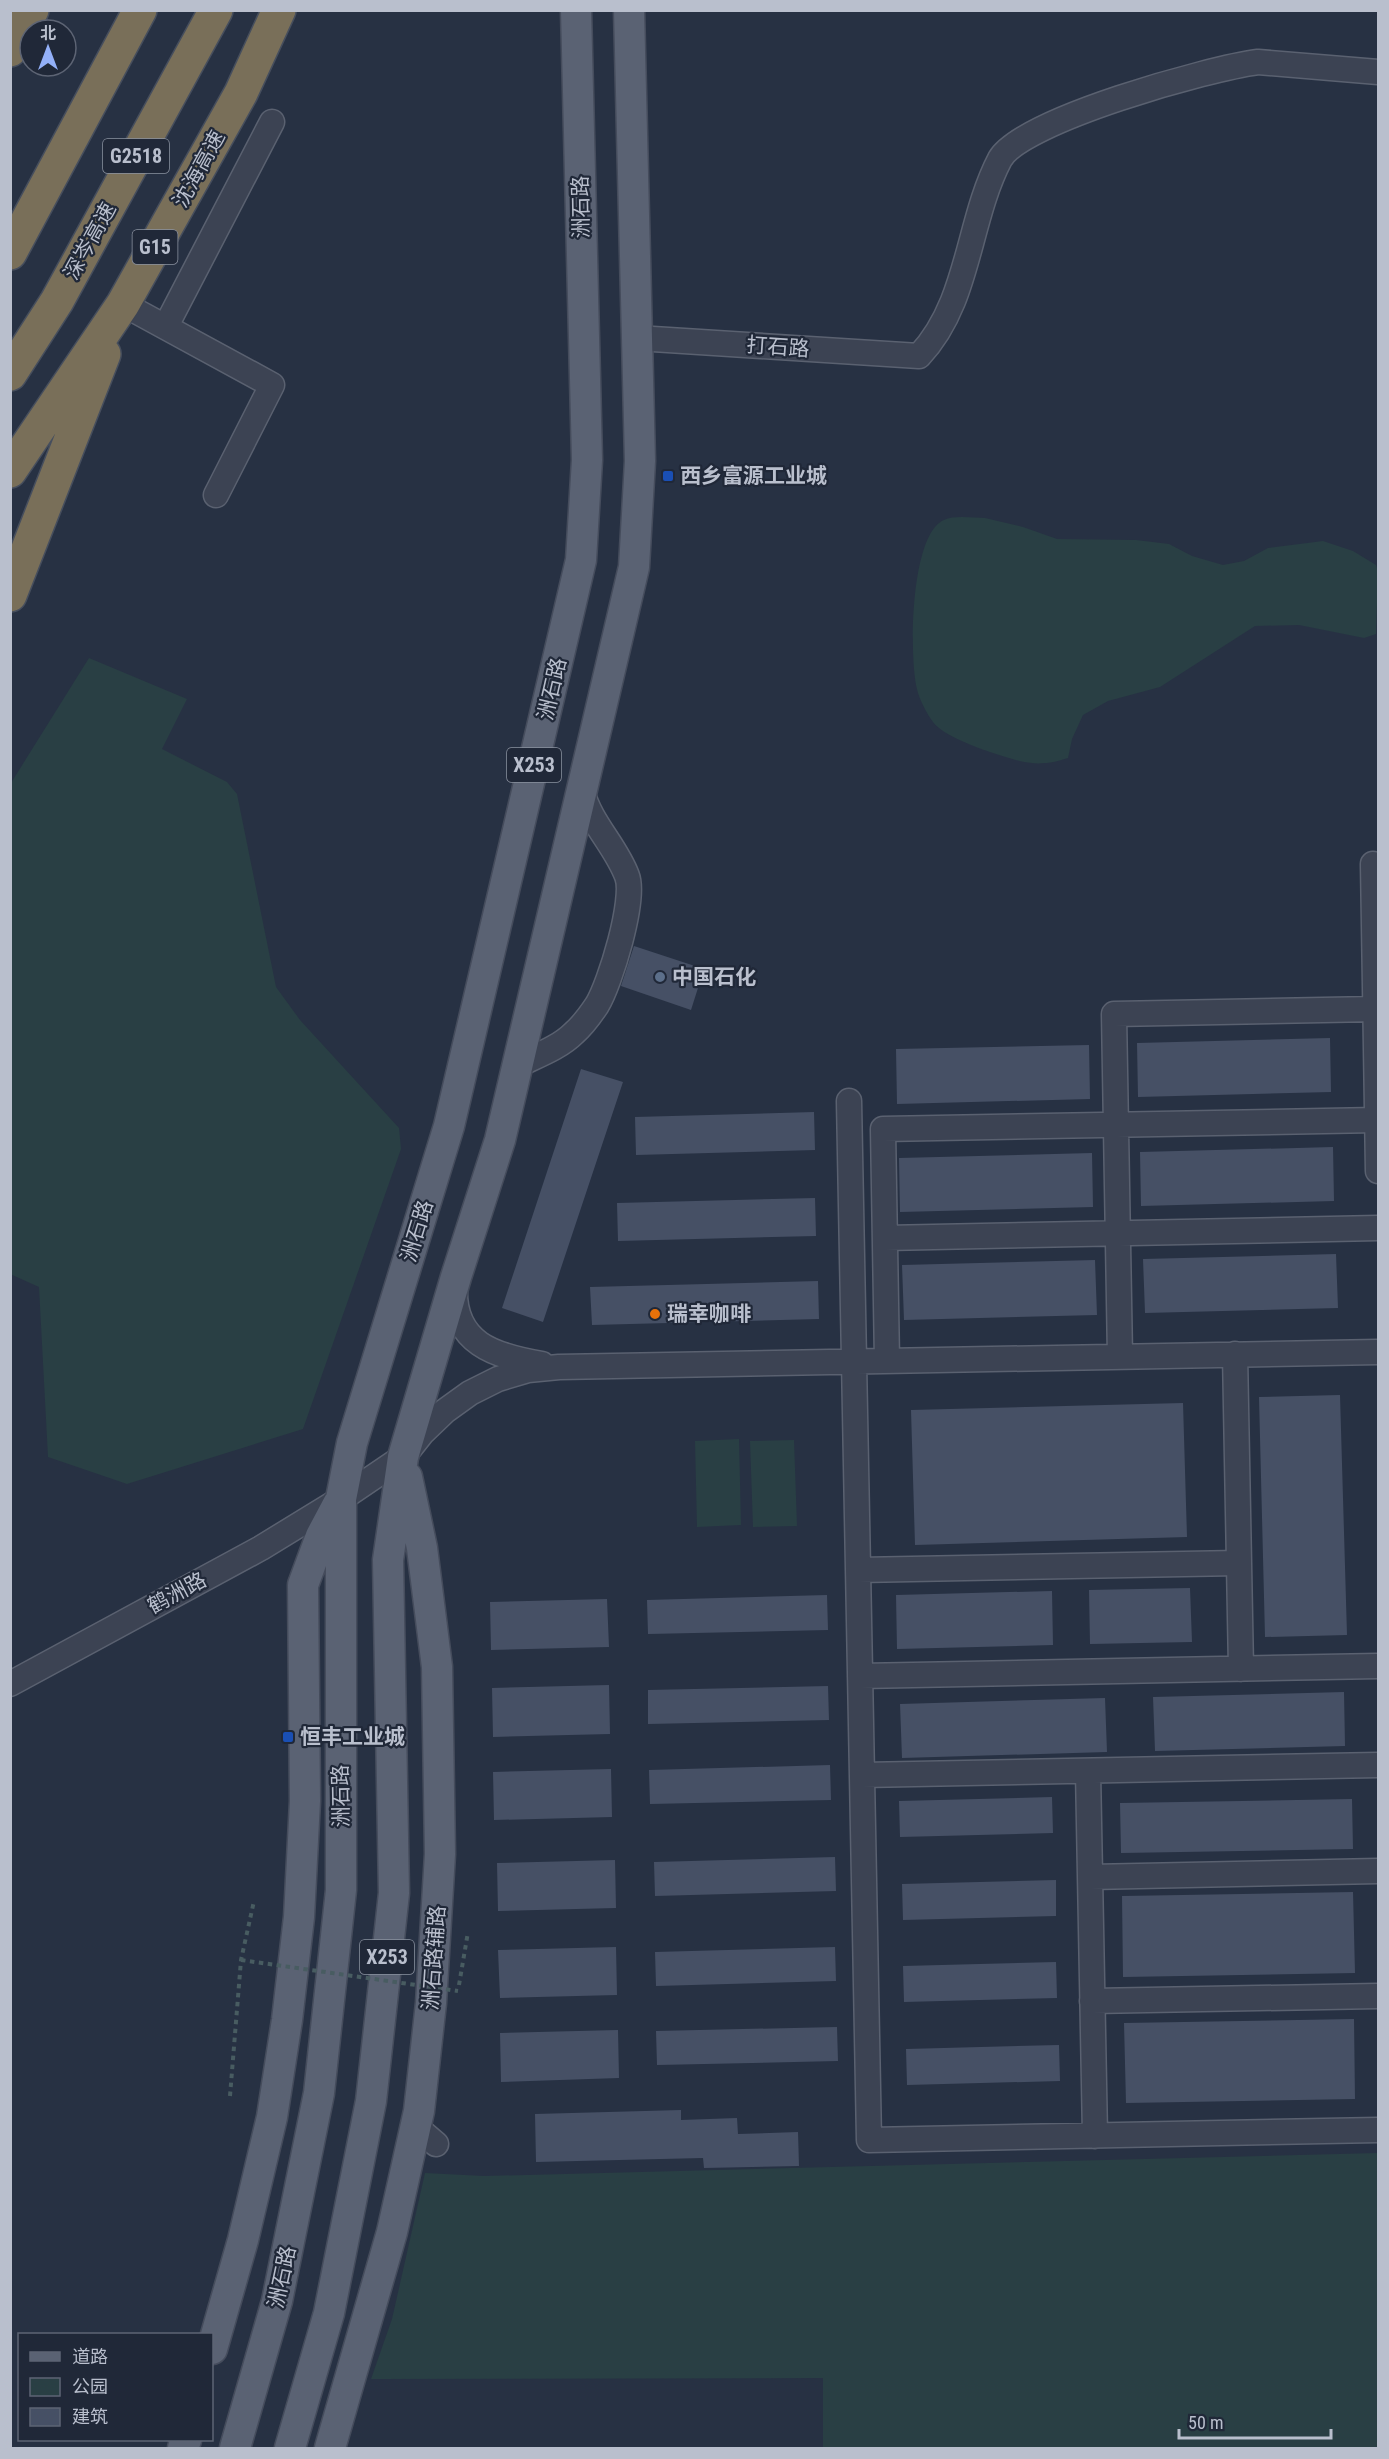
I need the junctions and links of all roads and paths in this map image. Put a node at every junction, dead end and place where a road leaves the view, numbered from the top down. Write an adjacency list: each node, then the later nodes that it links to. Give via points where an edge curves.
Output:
1 (33, 10): 7 (highway)
2 (141, 10): 10 (highway)
3 (216, 10): 14 (highway, 深岑高速 / G2518, via 57,301)
4 (279, 10): 11 (highway, 沈海高速 / G15, via 241,93)
5 (576, 10): 38 (main road, 洲石路 / X253, via 587,460 581,560 449,1126 352,1443)
6 (629, 10): 13 (main road, X253)
7 (10, 50)
8 (1378, 72): 13 (street, 打石路, via 1258,62 1238,65 1126,96 1036,131 1002,156 949,313 920,356)
9 (273, 122): 12 (street)
10 (10, 253)
11 (123, 304): 12 (street); 15 (highway, 沈海高速 / G15); 17 (highway)
12 (166, 326): 16 (street, via 272,385)
13 (637, 338): 18 (main road, X253, via 640,461 634,567)
14 (10, 374)
15 (10, 471)
16 (216, 495)
17 (10, 595)
18 (582, 791): 22 (main road, X253); 22 (street, via 589,811 629,879 625,925 598,1004 574,1034)
19 (1372, 864): 20 (street)
20 (1376, 934): 21 (street)
21 (1375, 1009): 24 (street, via 1114,1014); 25 (street)
22 (518, 1065): 30 (main road, X253, via 500,1140)
23 (849, 1101): 35 (street)
24 (1116, 1125): 25 (street); 28 (street); 29 (street, via 883,1129)
25 (1378, 1130): 26 (street)
26 (1378, 1170)
27 (1378, 1228): 28 (street)
28 (1118, 1233): 29 (street); 33 (street)
29 (885, 1238): 34 (street)
30 (456, 1277): 36 (street, via 454,1299 460,1321 474,1340 492,1353); 37 (main road, X253)
31 (1378, 1352): 32 (street)
32 (1235, 1354): 33 (street); 39 (street)
33 (1120, 1357): 34 (street)
34 (887, 1361): 35 (street)
35 (854, 1362): 36 (street); 40 (street)
36 (559, 1367): 37 (street, 鹤洲路, via 528,1370 470,1393 445,1411)
37 (403, 1457): 38 (street, 鹤洲路); 62 (main road, X253, via 388,1560 394,1893 373,2089 329,2313); 63 (main road, 洲石路辅路, via 422,1548 437,1667 440,1854 425,2135 392,2232)
38 (340, 1499): 44 (street, 鹤洲路, via 261,1548); 45 (main road, via 303,1585); 51 (main road, 洲石路 / X253)
39 (1239, 1563): 40 (street); 42 (street)
40 (858, 1570): 43 (street)
41 (1378, 1666): 42 (street)
42 (1241, 1669): 43 (street)
43 (860, 1676): 48 (street)
44 (10, 1684)
45 (304, 1725): 51 (main road); 60 (main road, via 299,1917 287,2020 269,2128)
46 (1378, 1765): 47 (street)
47 (1088, 1771): 48 (street); 50 (street)
48 (862, 1775): 59 (street, via 869,2140)
49 (1378, 1871): 50 (street)
50 (1090, 1877): 56 (street)
51 (341, 1890): 61 (main road, 洲石路 / X253, via 319,2093 278,2301)
52 (254, 1901): 53 (path)
53 (241, 1960): 54 (path, bridge); 57 (path)
54 (458, 1991)
55 (1378, 1996): 56 (street)
56 (1092, 2001): 59 (street)
57 (230, 2096)
58 (1378, 2130): 59 (street)
59 (1095, 2136)
60 (213, 2345)
61 (235, 2448)
62 (290, 2448)
63 (330, 2448)

